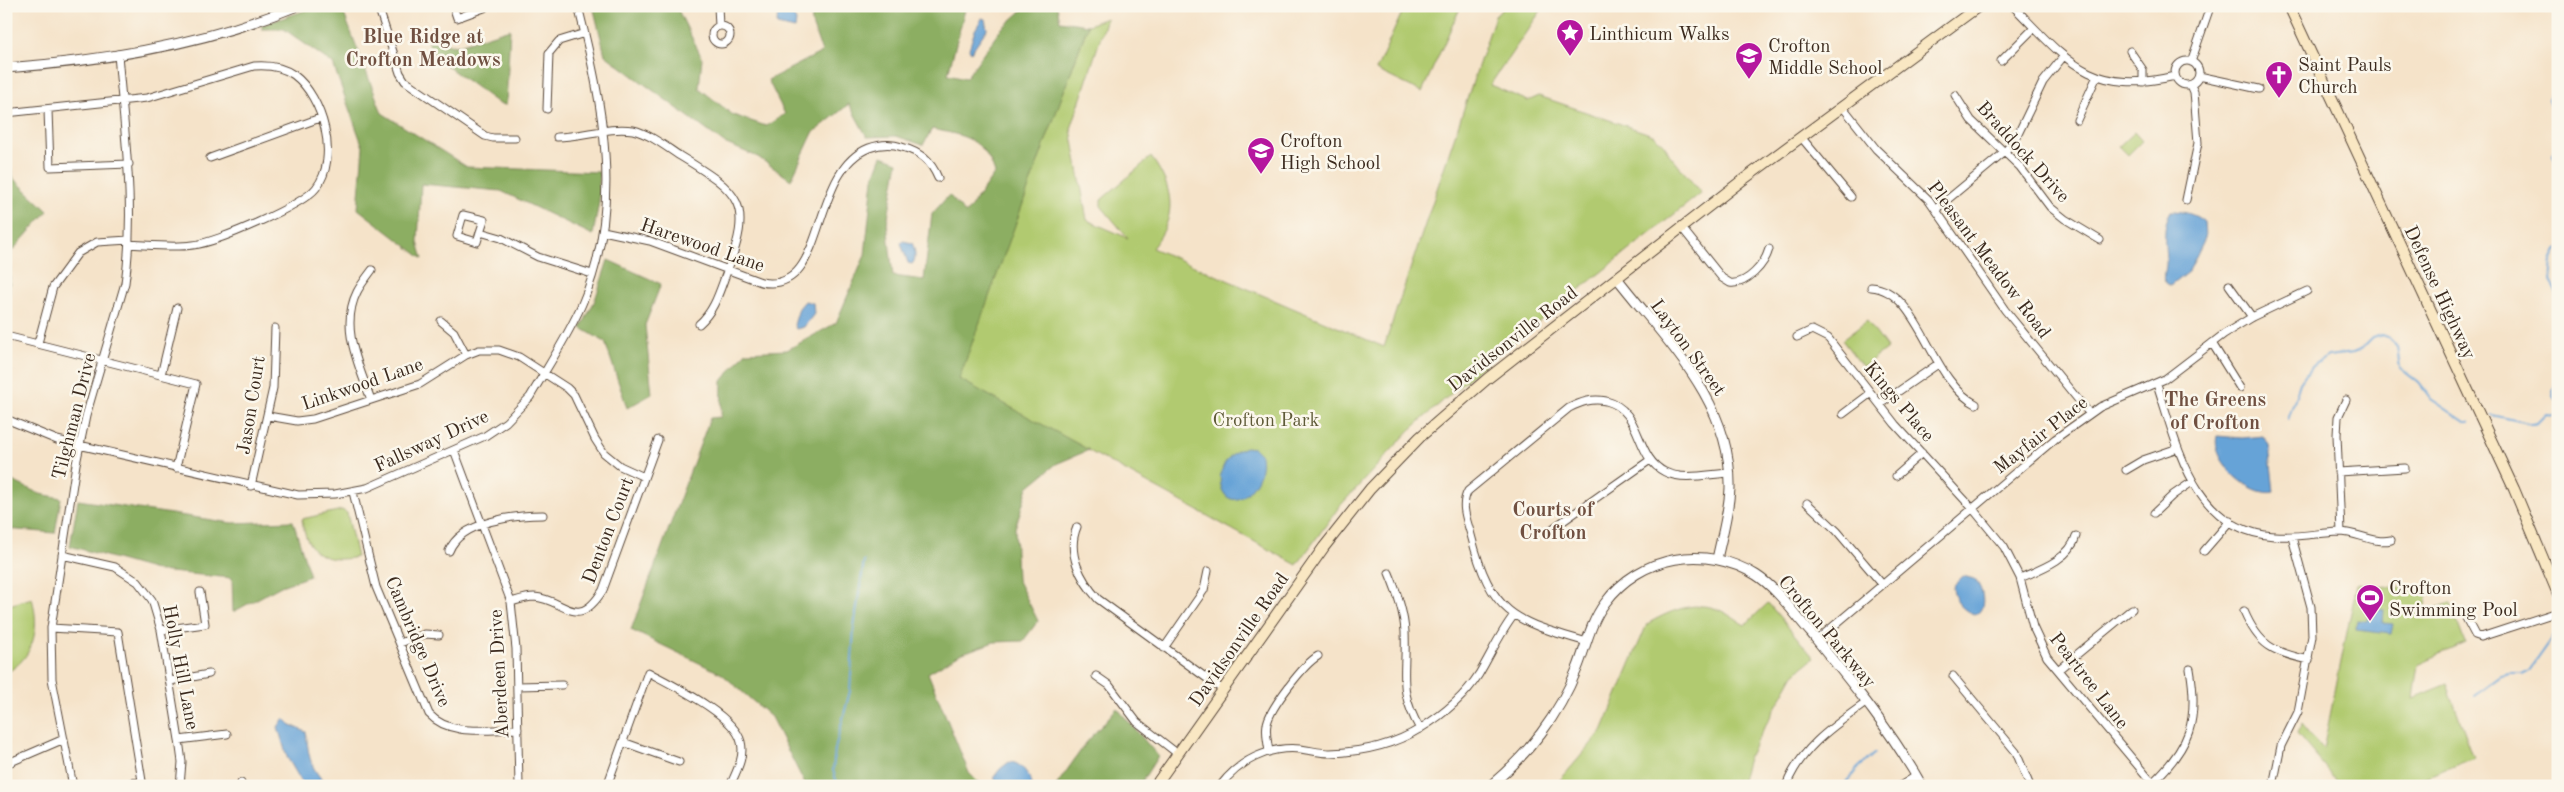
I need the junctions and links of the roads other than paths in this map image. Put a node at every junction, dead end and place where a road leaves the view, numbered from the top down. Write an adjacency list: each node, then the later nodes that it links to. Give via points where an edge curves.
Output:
1 (296, 6): 15 (street, via 233,30)
2 (378, 6): 37 (street, via 405,81 485,136)
3 (453, 6): 4 (street, via 457,18)
4 (483, 6)
5 (578, 6): 13 (street, Fallsway Drive)
6 (718, 6): 11 (street)
7 (1979, 6): 28 (main road, Davidsonville Road)
8 (2013, 6): 12 (street)
9 (2289, 6): 119 (main road, Defense Highway, via 2510,481)
10 (2209, 10): 18 (street)
11 (720, 26)
12 (2034, 28): 16 (street); 17 (street)
13 (585, 33): 29 (street, via 559,41 548,53); 34 (street, Fallsway Drive)
14 (2130, 51): 23 (street, via 2142,70)
15 (118, 54): 19 (street); 27 (street, Tilghman Drive)
16 (2063, 57): 20 (street); 38 (street, via 2043,82 2018,134)
17 (2001, 62)
18 (2191, 62): 21 (street, via 2178,65); 22 (street, via 2197,67)
19 (6, 68)
20 (2097, 76): 23 (street, via 2116,81); 33 (street)
21 (2175, 76): 23 (street); 24 (street, via 2182,85)
22 (2199, 76): 24 (street); 25 (street)
23 (2144, 82)
24 (2191, 85): 43 (street, via 2198,143)
25 (2259, 89)
26 (1955, 95): 38 (street, Braddock Drive, via 1977,126)
27 (122, 102): 30 (street); 32 (street, via 156,96 264,66 285,70 301,82 314,101); 40 (street, Tilghman Drive)
28 (1842, 106): 36 (main road, Davidsonville Road); 44 (street, Pleasant Meadow Road, via 1864,136)
29 (547, 109)
30 (48, 110): 31 (street); 40 (street, via 50,167)
31 (6, 113)
32 (320, 118): 39 (street); 49 (street, via 328,147 326,169 316,189 302,201 208,242 186,246)
33 (2077, 120)
34 (604, 132): 35 (street); 46 (street, Fallsway Drive, via 608,188); 52 (street, via 627,130 641,133 726,187 739,209 740,226)
35 (557, 137)
36 (1800, 137): 42 (street); 45 (main road, Davidsonville Road)
37 (515, 138)
38 (2005, 152): 44 (street); 48 (street, Braddock Drive, via 2050,206)
39 (210, 158)
40 (129, 164): 49 (street, Tilghman Drive)
41 (938, 178): 52 (street, Harewood Lane, via 930,163 907,148 884,144 863,151 847,162 836,178 803,267 793,277 782,283 768,284)
42 (1851, 197)
43 (2186, 200)
44 (1936, 209): 79 (street, Pleasant Meadow Road, via 2004,310)
45 (1682, 228): 50 (street, via 1722,278 1730,283 1741,281 1761,266); 54 (main road, Davidsonville Road)
46 (603, 231): 52 (street, Harewood Lane, via 641,238); 53 (street, Fallsway Drive)
47 (480, 232): 47 (street, via 484,220 463,214 457,236 477,242); 53 (street, via 501,238 538,257)
48 (2100, 240)
49 (129, 242): 65 (street, via 97,242 78,252 53,287); 68 (street, Tilghman Drive, via 125,283)
50 (1769, 249)
51 (372, 270): 75 (street, via 357,292 350,324 352,346)
52 (728, 270): 61 (street, via 713,308)
53 (592, 274): 70 (street, Fallsway Drive, via 574,322)
54 (1617, 278): 93 (street, Layton Street, via 1702,387 1725,440); 144 (main road, Davidsonville Road, via 1448,411 1396,461 1324,547)
55 (2228, 285): 59 (street)
56 (1871, 287): 69 (street, via 1890,293 1908,311)
57 (2307, 291): 59 (street, Mayfair Place)
58 (176, 308): 71 (street)
59 (2252, 317): 66 (street, Mayfair Place)
60 (441, 321): 67 (street, via 454,332)
61 (699, 324)
62 (275, 328): 81 (street, Jason Court, via 274,375)
63 (6, 336): 65 (street)
64 (1797, 337): 74 (street, Kings Place, via 1812,330 1822,334)
65 (38, 343): 68 (street)
66 (2212, 343): 72 (street, Mayfair Place); 73 (street)
67 (466, 355): 70 (street, Linkwood Lane, via 479,350 499,350); 75 (street, Linkwood Lane, via 420,384)
68 (103, 361): 71 (street); 84 (street, Tilghman Drive)
69 (1938, 364): 77 (street); 78 (street, via 1961,395)
70 (545, 372): 86 (street, Fallsway Drive, via 523,406 506,422); 95 (street, Linkwood Lane, via 574,395 604,453 620,466)
71 (161, 375): 89 (street, via 196,384)
72 (2157, 384): 79 (street, Mayfair Place); 85 (street)
73 (2240, 388)
74 (1870, 393): 77 (street, Kings Place); 80 (street)
75 (371, 400): 81 (street, Linkwood Lane, via 304,421)
76 (2346, 400): 92 (street, via 2338,417)
77 (1880, 404): 87 (street, Kings Place)
78 (1976, 404)
79 (2089, 413): 100 (street, Mayfair Place)
80 (1844, 414)
81 (268, 416): 97 (street, Jason Court)
82 (6, 420): 84 (street, Fallsway Drive, via 57,440)
83 (658, 440): 95 (street, Denton Court)
84 (80, 445): 89 (street, Fallsway Drive); 113 (street, Tilghman Drive)
85 (2178, 448): 91 (street, via 2143,460); 96 (street)
86 (454, 450): 98 (street, Fallsway Drive); 104 (street, Aberdeen Drive)
87 (1922, 453): 94 (street); 100 (street, Kings Place)
88 (1650, 460): 93 (street, via 1673,475); 106 (street); 125 (street, via 1627,414 1609,402 1597,399 1569,408 1468,491 1464,497 1464,512 1481,571 1493,594)
89 (176, 468): 97 (street, Fallsway Drive)
90 (2405, 468): 92 (street)
91 (2126, 470)
92 (2338, 472): 107 (street)
93 (1730, 473): 114 (street, Layton Street, via 1728,508)
94 (1896, 476)
95 (644, 477): 121 (street, Denton Court, via 603,590 594,603 578,611 534,597)
96 (2192, 482): 101 (street); 103 (street, via 2209,505)
97 (251, 486): 98 (street, Fallsway Drive, via 298,496)
98 (353, 492): 132 (street, Cambridge Drive, via 374,582)
99 (1807, 504): 118 (street, via 1837,531)
100 (1972, 508): 117 (street, Peartree Lane, via 2004,547); 118 (street, Mayfair Place)
101 (2154, 513)
102 (543, 515): 104 (street, via 509,516)
103 (2230, 521): 109 (street, via 2257,533); 112 (street)
104 (483, 526): 111 (street, via 460,536); 121 (street, Aberdeen Drive)
105 (1077, 528): 133 (street, via 1073,536 1073,550 1078,568 1092,593)
106 (1552, 529)
107 (2341, 532): 109 (street); 110 (street, via 2377,541)
108 (2076, 536): 117 (street, via 2074,544 2063,555)
109 (2292, 537): 135 (street, via 2311,607)
110 (2391, 540)
111 (449, 551)
112 (2204, 551)
113 (62, 555): 127 (street, Tilghman Drive); 128 (street, Holly Hill Lane, via 104,564 131,576 152,600)
114 (1717, 559): 130 (street, Crofton Parkway, via 1746,570 1768,584); 131 (street, Crofton Parkway, via 1669,560 1634,575 1603,606)
115 (1208, 571): 133 (street, via 1204,590)
116 (1389, 573): 147 (street, via 1404,618 1405,696)
117 (2020, 578): 137 (street, Peartree Lane, via 2037,637)
118 (1882, 584): 130 (street, Mayfair Place)
119 (2557, 591)
120 (200, 592): 128 (street, via 205,624)
121 (511, 602): 143 (street, Aberdeen Drive)
122 (2132, 609): 137 (street)
123 (2244, 611): 135 (street, via 2254,632 2265,644 2284,654)
124 (2558, 612): 126 (street, via 2481,637 2475,635)
125 (1514, 615): 131 (street, via 1540,628); 147 (street, via 1470,686 1448,709)
126 (2466, 618)
127 (51, 628): 149 (street, Tilghman Drive, via 52,679); 160 (street, via 118,632 142,781)
128 (162, 630): 141 (street, Holly Hill Lane)
129 (440, 635): 132 (street, via 426,634)
130 (1817, 640): 145 (street, Crofton Parkway)
131 (1587, 642): 167 (street, Crofton Parkway, via 1571,686 1549,724 1521,758)
132 (400, 643): 146 (street, Cambridge Drive, via 426,707 440,724 455,729)
133 (1164, 648): 144 (street)
134 (1318, 656): 152 (street, via 1303,668 1269,718 1266,729)
135 (2309, 660): 172 (street, via 2298,712 2281,746)
136 (2190, 669): 157 (street, via 2195,703 2191,729 2172,765)
137 (2058, 670): 157 (street, Peartree Lane)
138 (209, 674): 141 (street)
139 (1096, 676): 153 (street, via 1109,685 1137,722)
140 (1953, 676): 171 (street, via 2016,752)
141 (170, 681): 150 (street, Holly Hill Lane)
142 (562, 685): 143 (street)
143 (517, 686): 146 (street, Aberdeen Drive)
144 (1223, 690): 153 (main road, Davidsonville Road)
145 (1867, 702): 156 (street, Crofton Parkway); 168 (street, via 1807,751)
146 (518, 729): 162 (street, Aberdeen Drive)
147 (1420, 729): 152 (street, via 1370,749 1328,753 1300,749)
148 (227, 734): 150 (street)
149 (64, 739): 155 (street); 159 (street, Tilghman Drive)
150 (179, 740): 158 (street, Holly Hill Lane, via 182,762)
151 (623, 742): 154 (street); 163 (street); 164 (street, via 648,672 694,697 734,728 742,742 742,756)
152 (1269, 752): 166 (street, via 1236,768)
153 (1178, 754): 165 (main road, Davidsonville Road)
154 (679, 762)
155 (6, 764)
156 (1916, 776): 169 (street); 170 (street, Crofton Parkway)
157 (2153, 784)
158 (180, 785): 161 (street)
159 (73, 786)
160 (118, 786)
161 (195, 786)
162 (519, 786)
163 (607, 786)
164 (730, 786)
165 (1156, 786)
166 (1220, 786)
167 (1490, 786)
168 (1786, 786)
169 (1900, 786)
170 (1922, 786)
171 (2030, 786)
172 (2273, 786)

